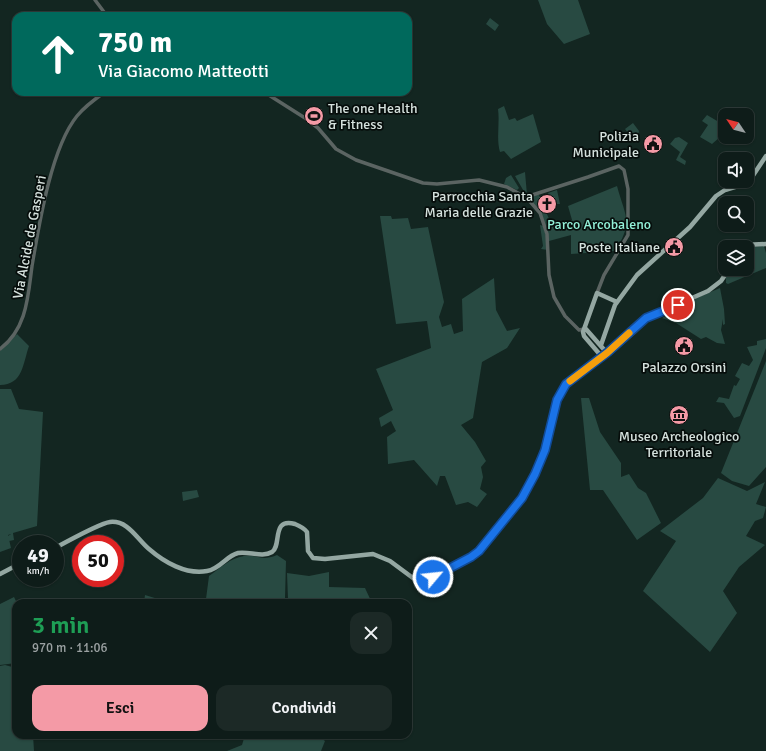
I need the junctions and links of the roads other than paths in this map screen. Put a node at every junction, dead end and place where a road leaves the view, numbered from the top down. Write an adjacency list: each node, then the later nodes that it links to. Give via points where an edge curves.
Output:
1 (95, 0): 2 (street)
2 (104, 12)
3 (100, 96): 14 (street, Via Alcide de Gasperi, via 77,116 63,142 39,228 24,315 15,334)
4 (270, 96): 6 (street, via 318,128 336,149 356,160 423,183 437,184 476,179 504,186)
5 (766, 156): 11 (main road, via 748,183 725,190 716,196 690,227 641,270)
6 (526, 197): 10 (street, via 618,166 624,170 628,189 628,235 604,275); 12 (street, via 537,207 543,219 548,241 549,279 554,297 572,325 580,330)
7 (766, 244): 8 (main road)
8 (754, 245)
9 (724, 276): 15 (main road, via 721,281 692,298 648,317)
10 (597, 294): 11 (main road); 12 (main road)
11 (617, 302): 13 (main road)
12 (585, 328): 13 (main road); 16 (main road, via 583,336)
13 (601, 343): 15 (main road)
14 (0, 348)
15 (607, 353): 16 (main road)
16 (602, 357): 17 (main road, via 562,389 545,450 522,498 479,551 425,582 418,581 390,561 373,554 312,558 308,551 306,531 295,524 285,524 278,531 276,546 272,552 236,554 216,568 202,572 191,571 168,562 120,523 110,522)
17 (64, 544)
18 (12, 568): 19 (main road)
19 (0, 574)

